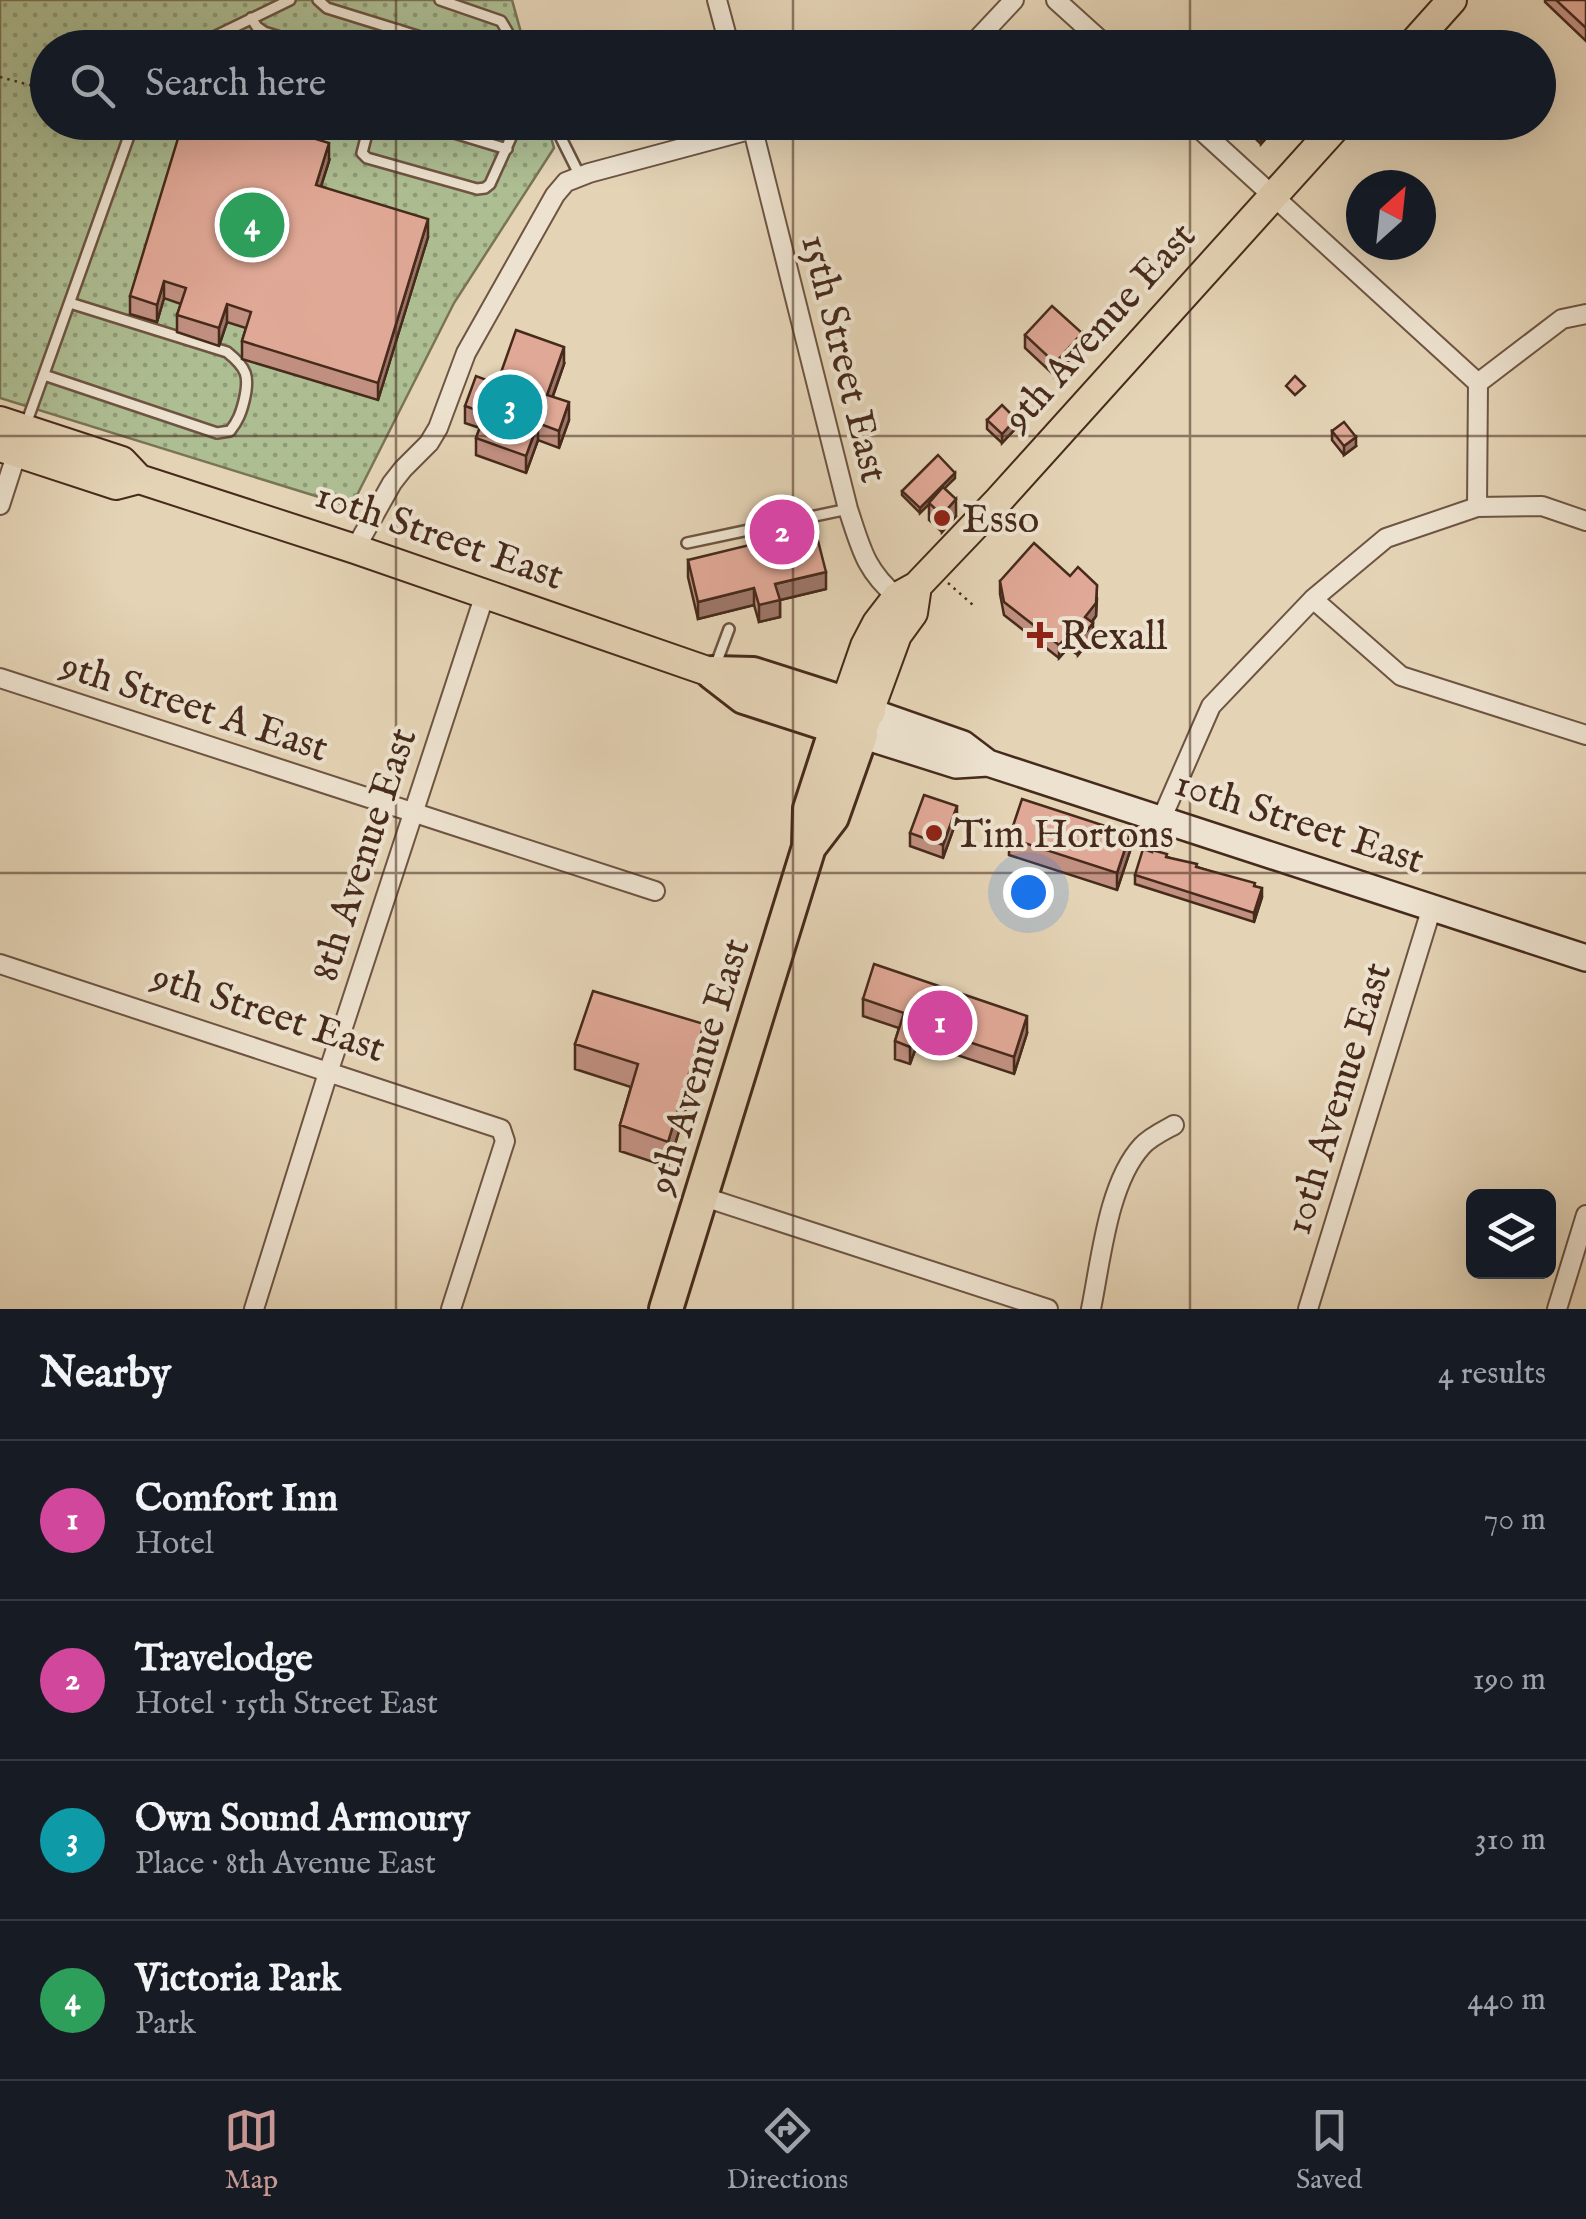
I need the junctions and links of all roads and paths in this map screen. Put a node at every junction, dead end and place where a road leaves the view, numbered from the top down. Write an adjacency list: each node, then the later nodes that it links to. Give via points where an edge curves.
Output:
1 (290, 0): 8 (lane)
2 (318, 0): 11 (lane)
3 (440, 0): 12 (lane, via 502,21)
4 (717, 0): 13 (street)
5 (1014, 0): 14 (street)
6 (1056, 0): 15 (street)
7 (1452, 0): 16 (main road)
8 (251, 18): 9 (lane); 10 (lane)
9 (227, 30)
10 (262, 30)
11 (399, 30)
12 (507, 30)
13 (725, 30)
14 (986, 30)
15 (1089, 30)
16 (1425, 30)
17 (0, 77): 18 (path)
18 (30, 85)
19 (128, 140): 31 (lane)
20 (364, 140): 28 (lane, via 367,158 478,189 490,184)
21 (477, 140): 28 (lane)
22 (511, 140): 28 (lane)
23 (563, 140): 29 (lane)
24 (704, 140): 29 (street)
25 (756, 140): 38 (street, 15th Street East)
26 (1212, 140): 30 (street)
27 (1324, 140): 30 (main road, 9th Avenue East)
28 (507, 149)
29 (580, 176): 41 (street, via 555,195 466,353 429,444 392,483)
30 (1273, 196): 34 (street); 42 (main road, 9th Avenue East)
31 (70, 304): 33 (lane); 33 (lane, via 227,352 242,364 248,382 239,420 217,433)
32 (1586, 314): 34 (street, via 1562,319)
33 (44, 376): 35 (lane)
34 (1478, 382): 37 (street)
35 (10, 438): 36 (street); 41 (main road, 10th Street East, via 116,485 139,478)
36 (0, 504)
37 (1477, 507): 39 (street, via 1542,506); 44 (street, via 1386,538)
38 (848, 509): 40 (lane); 42 (street, 15th Street East, via 864,559 882,584)
39 (1586, 521)
40 (687, 543)
41 (355, 550): 43 (main road, 10th Street East)
42 (916, 585): 45 (path); 49 (main road, 9th Avenue East, via 913,613)
43 (485, 594): 47 (main road, 10th Street East); 51 (street, 8th Avenue East)
44 (1313, 599): 50 (street, via 1401,676); 52 (street, via 1211,706)
45 (972, 605)
46 (729, 630): 47 (lane)
47 (713, 673): 49 (highway, 10th Street East, via 744,696)
48 (0, 678): 51 (street, 9th Street A East)
49 (853, 719): 52 (street, 10th Street East, via 956,765 988,763); 59 (highway, 9th Avenue East, via 810,809 809,847)
50 (1586, 735)
51 (412, 813): 53 (street, 9th Street A East); 57 (street, 8th Avenue East)
52 (1161, 820): 54 (street, 10th Street East)
53 (654, 891)
54 (1432, 907): 55 (street, 10th Street East); 66 (street, 10th Avenue East)
55 (1586, 958)
56 (0, 964): 57 (street, 9th Street East)
57 (328, 1073): 61 (street, 8th Avenue East); 62 (street, 9th Street East, via 500,1128 505,1142)
58 (1174, 1125): 65 (street, via 1144,1144 1116,1188)
59 (700, 1196): 63 (highway, 9th Avenue East); 64 (street)
60 (1586, 1215): 67 (street)
61 (254, 1309)
62 (451, 1309)
63 (666, 1309)
64 (1048, 1309)
65 (1091, 1309)
66 (1308, 1309)
67 (1557, 1309)

